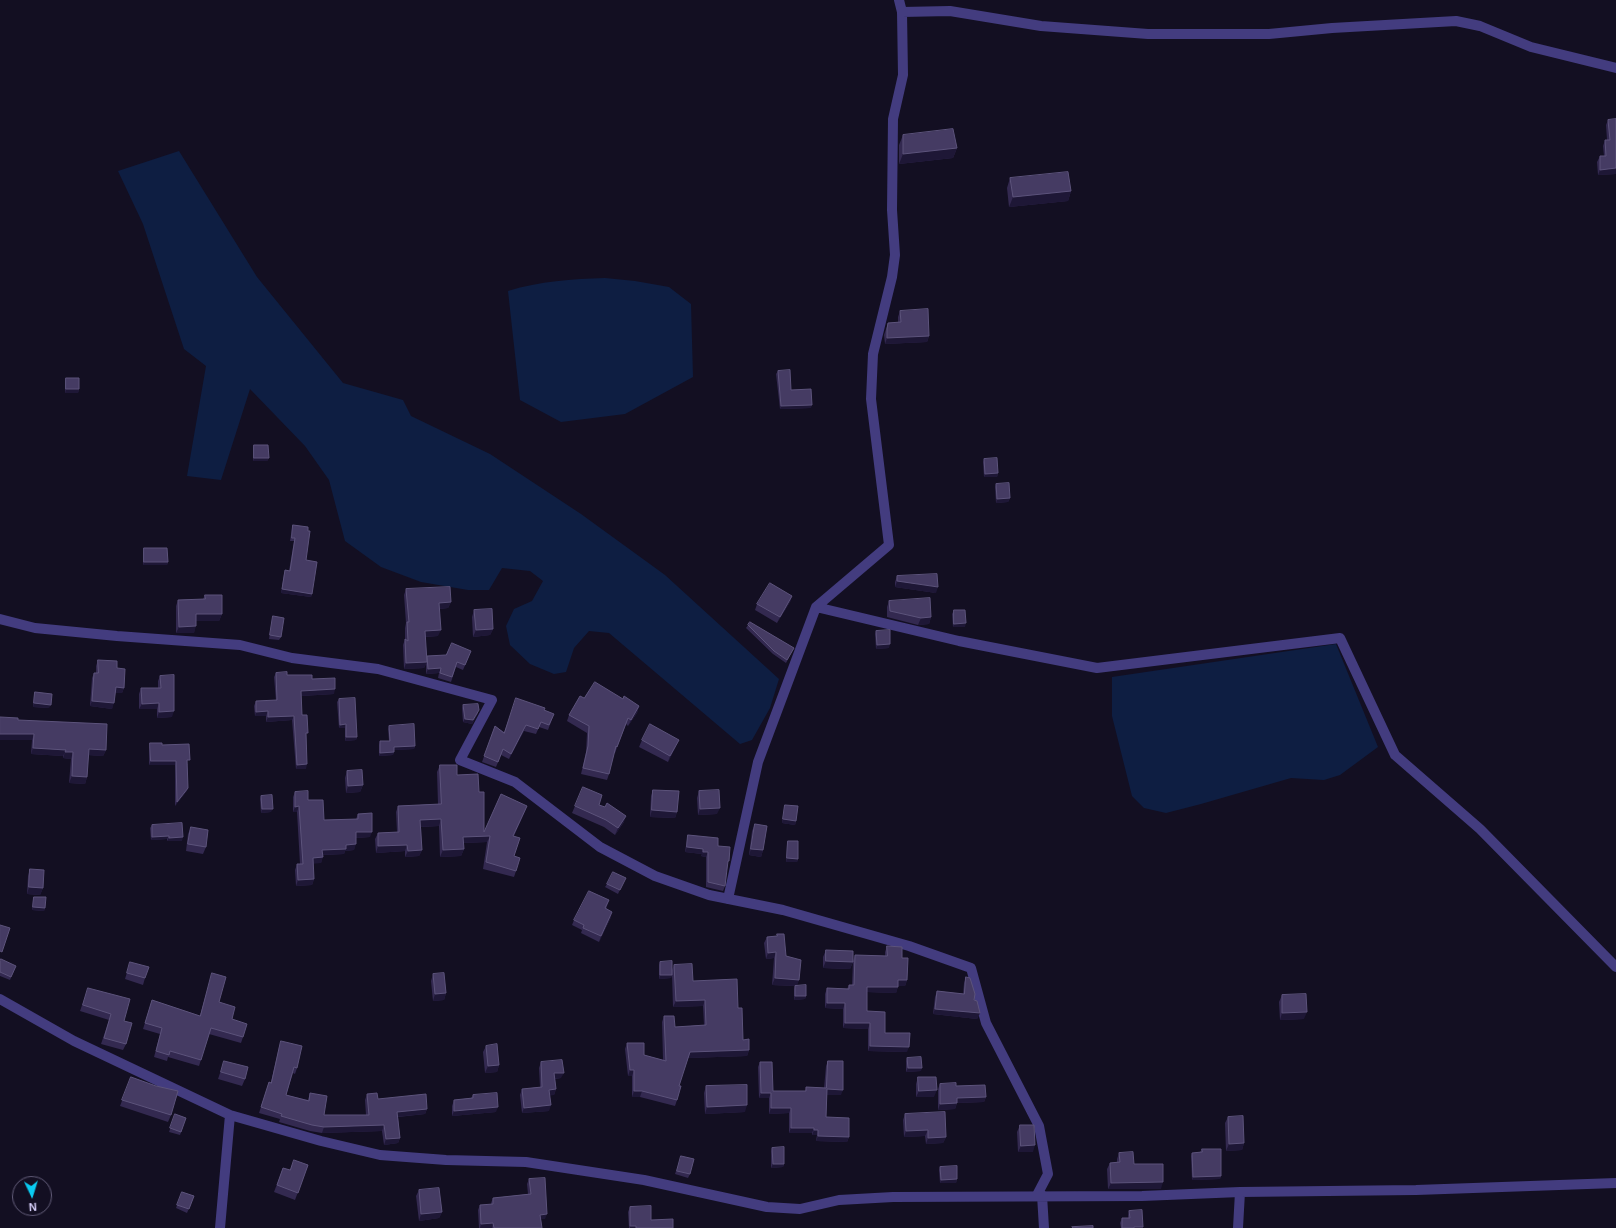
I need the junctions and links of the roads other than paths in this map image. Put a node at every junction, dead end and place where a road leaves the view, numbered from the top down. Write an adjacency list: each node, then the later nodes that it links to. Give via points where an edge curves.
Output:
1 (899, 0): 2 (street)
2 (902, 12): 3 (street, via 950,11 1041,26 1148,34 1269,34 1456,21 1480,26 1532,47); 4 (street, via 903,75 893,119 895,255 873,354 871,399 890,545)
3 (1616, 68)
4 (816, 606): 6 (street, via 758,762); 7 (street, via 959,641 1097,668 1340,638 1395,756 1480,829)
5 (0, 618): 6 (street, via 35,628 240,645 292,658 378,669 492,700 460,760 515,782 600,847 634,865 709,895)
6 (728, 899): 12 (street, via 782,910 909,946 971,968 986,1023 1039,1126 1048,1174)
7 (1616, 967)
8 (0, 999): 9 (street, via 74,1041)
9 (230, 1115): 12 (street, via 380,1155 526,1162 644,1180 767,1207 800,1209 839,1200 893,1197); 13 (street)
10 (1616, 1183): 11 (street, via 1416,1190)
11 (1240, 1192): 12 (street, via 1142,1196); 15 (street)
12 (1040, 1195): 14 (street)
13 (220, 1228)
14 (1044, 1228)
15 (1238, 1228)

